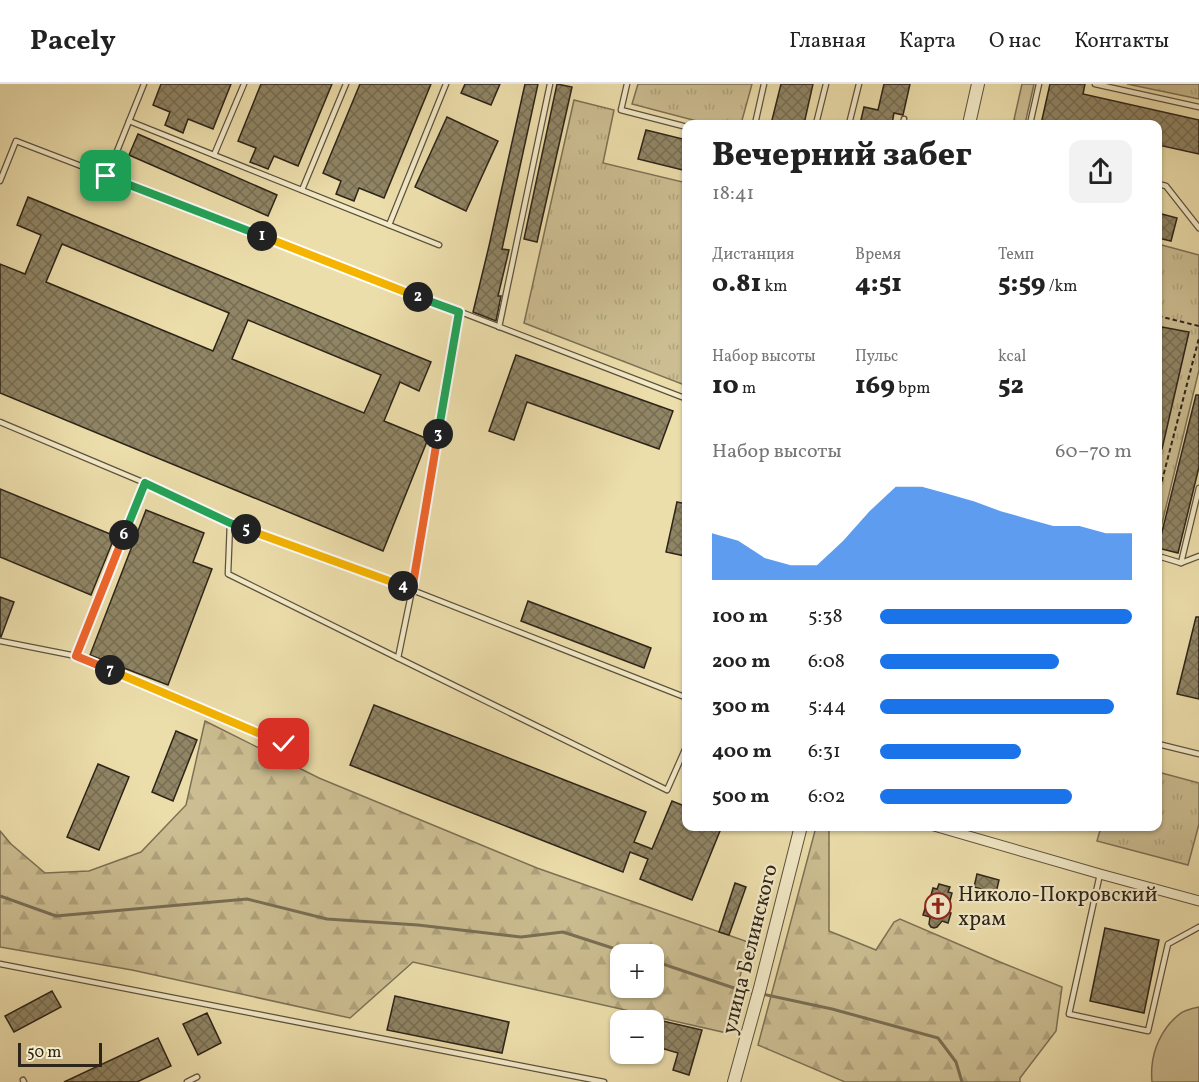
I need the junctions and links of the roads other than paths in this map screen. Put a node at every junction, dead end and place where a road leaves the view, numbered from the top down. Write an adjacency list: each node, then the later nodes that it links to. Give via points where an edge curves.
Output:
1 (144, 84): 19 (lane)
2 (244, 84): 21 (lane)
3 (346, 84): 25 (lane)
4 (446, 84): 26 (lane)
5 (550, 84): 30 (lane)
6 (627, 84): 20 (lane, via 621,110)
7 (764, 84): 14 (lane)
8 (826, 84): 15 (lane)
9 (859, 84): 16 (lane)
10 (978, 84): 17 (street)
11 (1039, 84): 18 (lane)
12 (1095, 84): 13 (lane)
13 (1199, 107)
14 (755, 120)
15 (817, 120)
16 (850, 120)
17 (970, 120)
18 (1031, 120)
19 (129, 121): 21 (lane); 22 (lane)
20 (682, 126)
21 (214, 155): 25 (lane)
22 (106, 176): 23 (lane, via 16,141); 29 (lane)
23 (0, 181)
24 (1162, 185): 27 (lane)
25 (302, 190): 26 (lane)
26 (389, 225): 28 (lane)
27 (1199, 228)
28 (439, 245)
29 (459, 312): 30 (lane); 39 (lane)
30 (499, 327): 31 (lane)
31 (682, 397)
32 (0, 422): 33 (lane)
33 (145, 483): 35 (lane); 41 (lane)
34 (1199, 488): 38 (lane)
35 (230, 523): 39 (lane); 42 (lane, via 228,574)
36 (1199, 556): 38 (lane)
37 (1162, 557): 38 (lane)
38 (1181, 563)
39 (412, 590): 42 (lane); 43 (lane)
40 (0, 640): 41 (lane)
41 (76, 656): 44 (lane)
42 (398, 658): 47 (lane, via 667,790)
43 (682, 696)
44 (284, 744)
45 (1162, 745): 46 (lane)
46 (1199, 754)
47 (682, 756)
48 (800, 831): 57 (street, улица Белинского)
49 (951, 831): 50 (street)
50 (1100, 874): 51 (street); 52 (lane, via 1069,1014 1148,1031 1168,944)
51 (1199, 900)
52 (1199, 927)
53 (0, 964): 56 (lane)
54 (197, 1077): 55 (lane)
55 (187, 1082)
56 (604, 1082)
57 (734, 1082)

